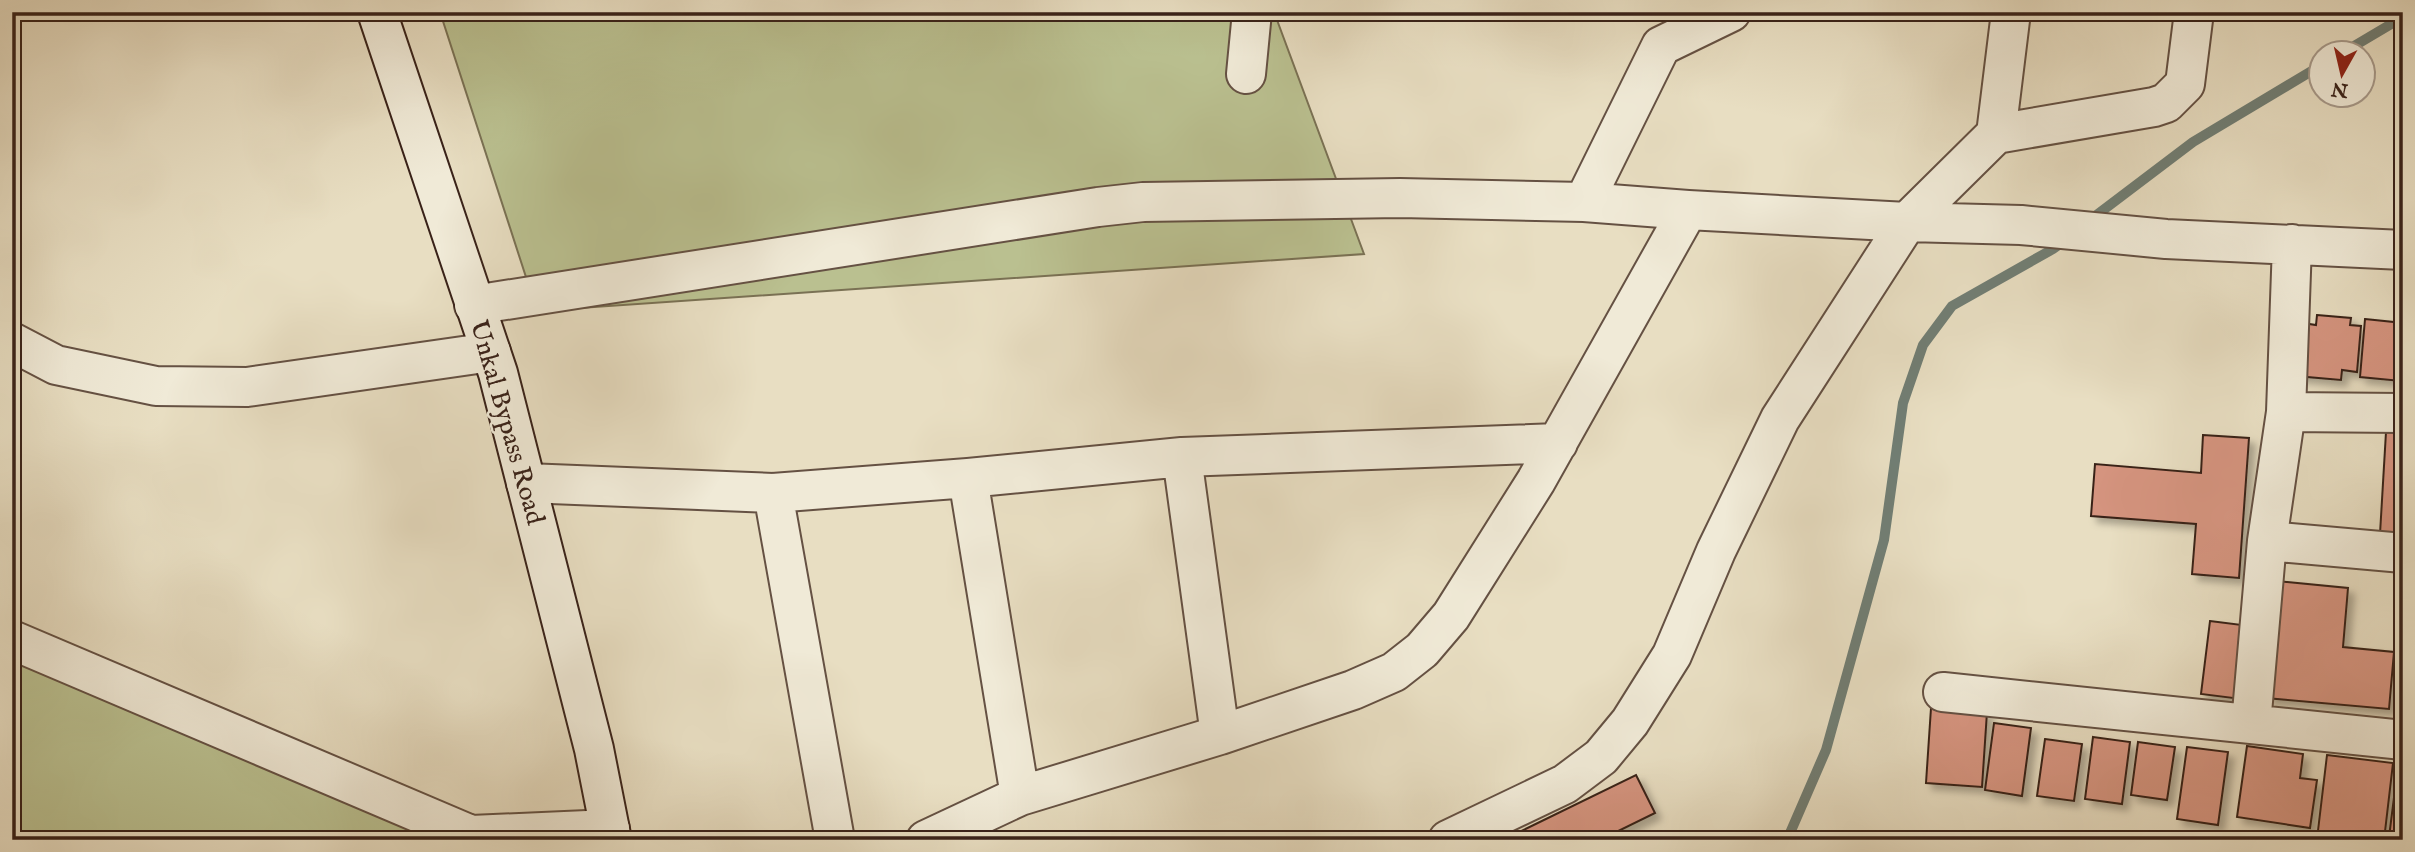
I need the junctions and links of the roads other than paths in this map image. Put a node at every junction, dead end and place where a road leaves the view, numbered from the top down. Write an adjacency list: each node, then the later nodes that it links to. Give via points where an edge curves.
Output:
1 (377, 12): 13 (street, Unkal Bypass Road)
2 (1252, 12): 6 (street)
3 (1731, 12): 8 (street, via 1661,46)
4 (2011, 12): 7 (street)
5 (2194, 12): 7 (street, via 2185,84 2166,103)
6 (1247, 74)
7 (1996, 134): 10 (street)
8 (1584, 202): 9 (street); 13 (street, via 1400,198 1143,202)
9 (1688, 210): 10 (street); 18 (street)
10 (1907, 222): 11 (street, via 2021,225 2166,239); 34 (street, via 1780,419 1672,655 1630,722 1601,757 1565,785)
11 (2292, 244): 12 (street); 16 (street)
12 (2403, 250)
13 (474, 305): 15 (street, Unkal Bypass Road)
14 (12, 342): 15 (street, via 56,365 156,386 247,387)
15 (491, 352): 21 (street, Unkal Bypass Road)
16 (2286, 412): 17 (street); 23 (street)
17 (2403, 413)
18 (1558, 443): 19 (street); 28 (street, via 1451,616 1422,650 1394,672)
19 (1182, 457): 20 (street); 28 (street)
20 (968, 478): 22 (street); 30 (street)
21 (526, 483): 22 (street); 31 (street, Unkal Bypass Road)
22 (773, 494): 32 (street)
23 (2267, 541): 24 (street); 27 (street)
24 (2403, 553)
25 (12, 640): 31 (street, via 471,835)
26 (1943, 692): 27 (street)
27 (2251, 724): 29 (street)
28 (1220, 735): 30 (street)
29 (2403, 740)
30 (1020, 796): 33 (street)
31 (611, 834)
32 (835, 840)
33 (926, 840)
34 (1448, 840)

